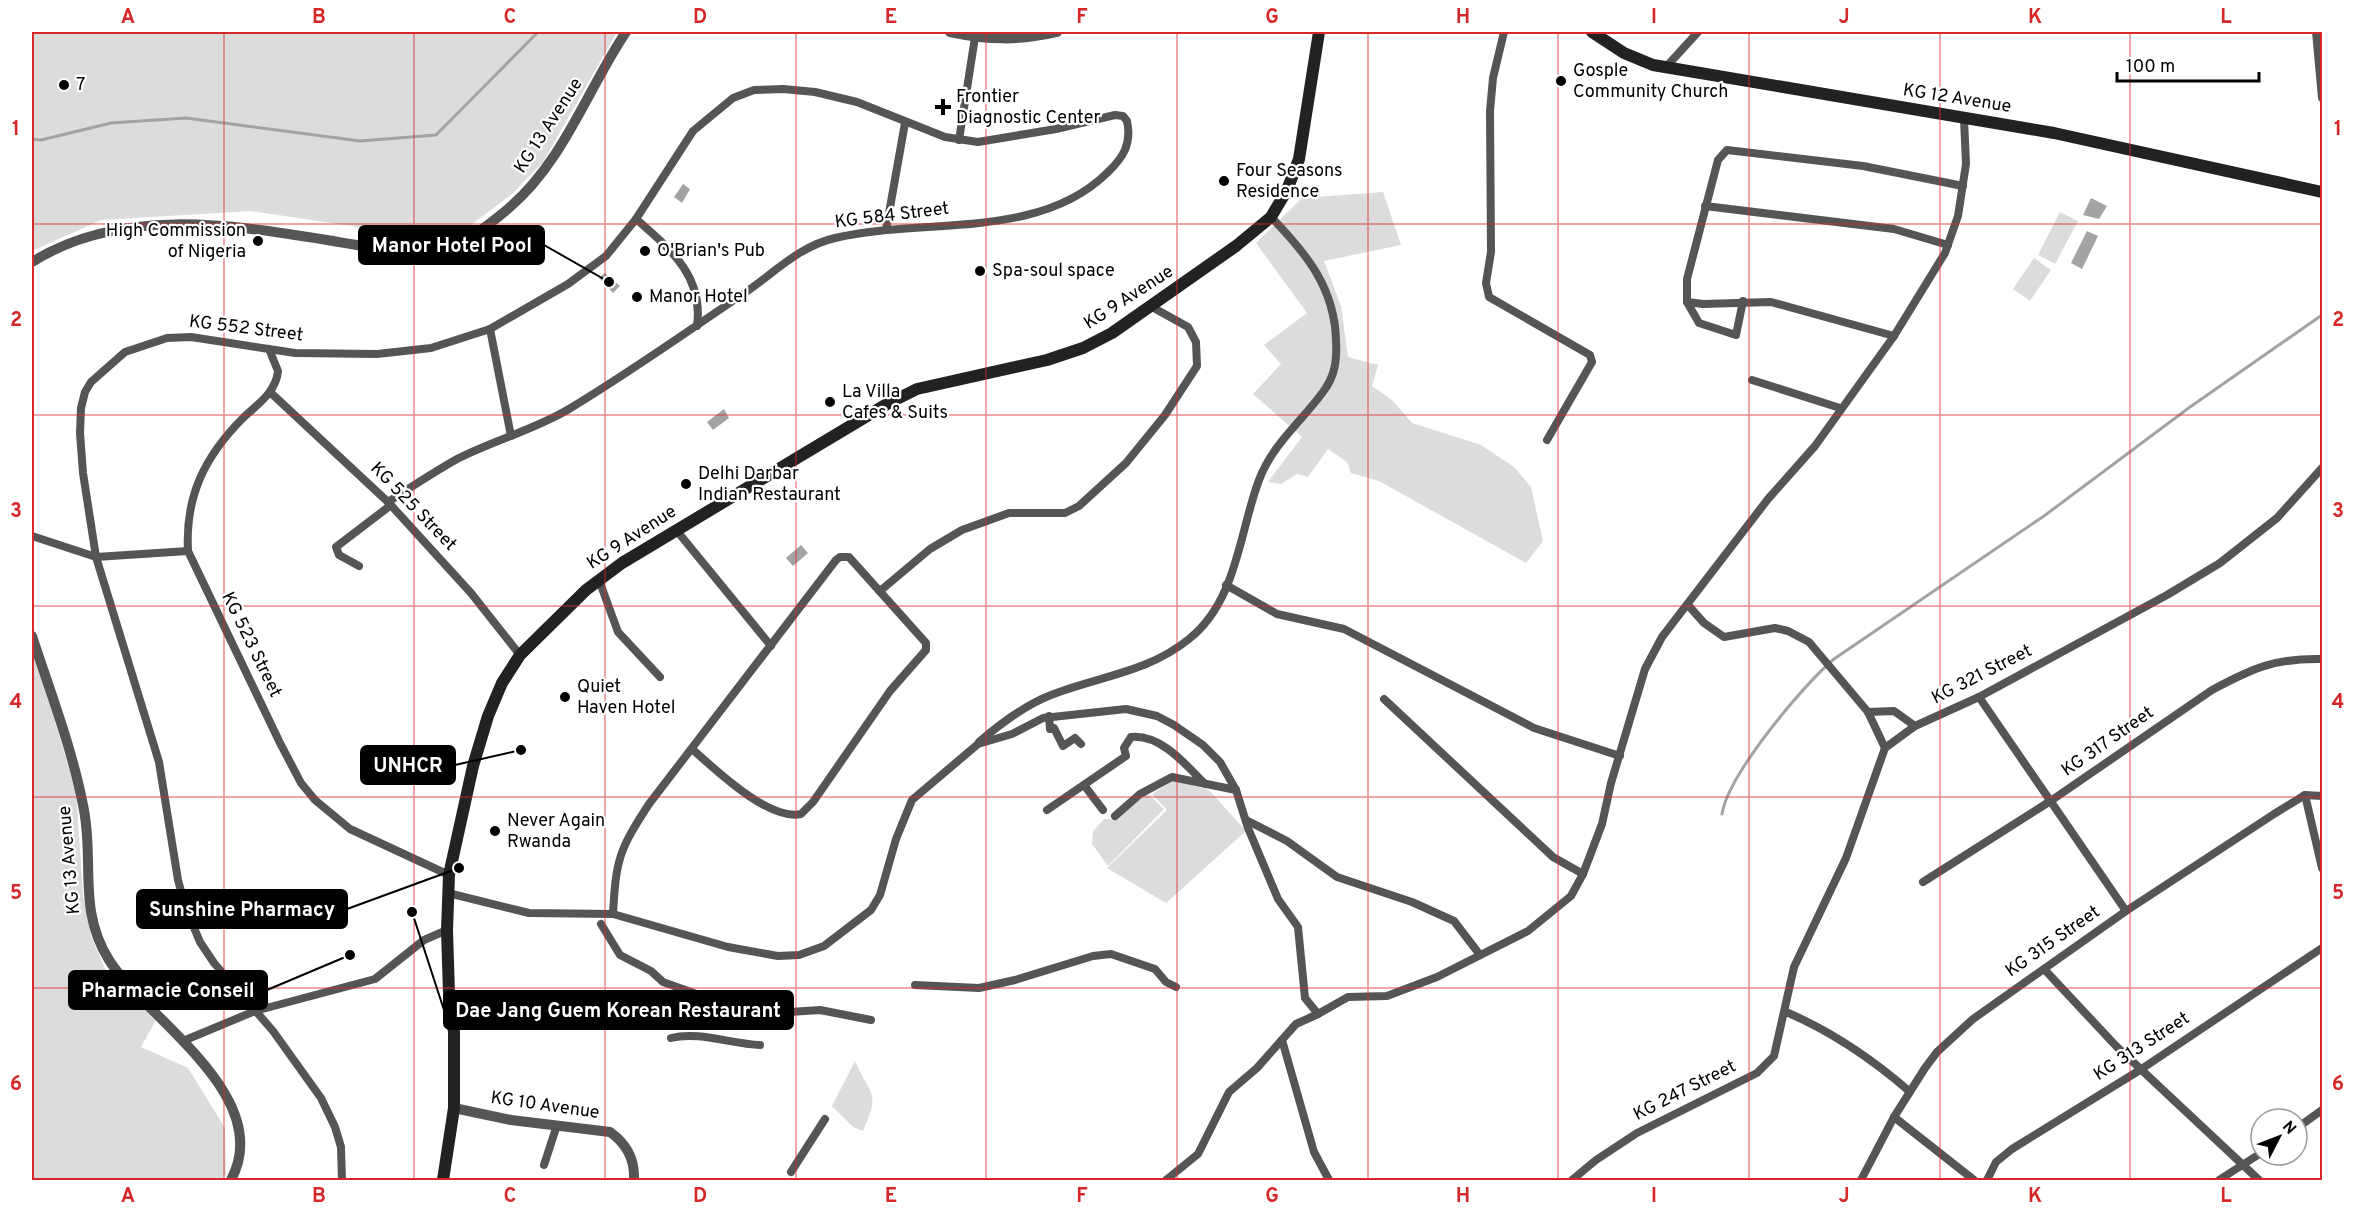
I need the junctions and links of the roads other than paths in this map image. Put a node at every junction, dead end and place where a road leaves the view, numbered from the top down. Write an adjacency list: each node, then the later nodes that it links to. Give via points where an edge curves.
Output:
1 (626, 32): 23 (street, KG 13 Avenue, via 541,174 483,229 454,243 400,252 251,228 147,225 80,237)
2 (950, 32): 9 (street)
3 (1056, 32): 9 (street, via 1025,39)
4 (1319, 32): 19 (main road, KG 9 Avenue, via 1299,159 1287,190)
5 (1504, 32): 35 (street, via 1490,111 1491,252 1486,283 1489,297 1590,355 1592,362)
6 (1592, 32): 10 (main road, KG 12 Avenue, via 1636,60)
7 (1698, 32): 10 (street)
8 (2316, 32): 11 (street)
9 (975, 37): 15 (street)
10 (1666, 67): 13 (main road, KG 12 Avenue)
11 (2322, 98)
12 (1123, 116): 15 (street, KG 552 Street, via 998,140); 21 (street, KG 584 Street, via 1129,129 1123,156 1094,186 1072,200 984,222)
13 (1964, 119): 16 (street); 17 (main road, KG 12 Avenue, via 2054,133)
14 (905, 123): 15 (street, KG 552 Street); 20 (street, KG 552 Street, via 857,102 815,92 753,90 733,98 693,131); 21 (street)
15 (959, 140)
16 (1963, 186): 18 (street, via 1863,166 1727,150 1718,160); 22 (street)
17 (2322, 192)
18 (1706, 206): 22 (street, via 1894,230); 24 (street, via 1687,279)
19 (1270, 217): 26 (main road, KG 9 Avenue); 44 (street, via 1300,247 1325,286 1336,328 1336,363 1334,375 1323,392 1269,456)
20 (636, 219): 27 (street, via 692,278 700,309); 28 (street, KG 552 Street, via 606,256 548,297)
21 (885, 230): 27 (street, KG 584 Street, via 815,243)
22 (1948, 245): 29 (street)
23 (32, 262)
24 (1687, 302): 25 (street); 25 (street, via 1699,323 1736,335)
25 (1743, 302): 29 (street, via 1771,302)
26 (1152, 307): 38 (main road, KG 9 Avenue, via 1083,348 1047,360 917,389); 45 (street, via 1188,327 1196,342 1197,366 1165,415 1126,463 1079,506 1065,513 1009,513 962,530 930,549)
27 (697, 326): 34 (street, KG 584 Street, via 566,411)
28 (490, 329): 30 (street, KG 552 Street, via 431,348 377,354); 34 (street)
29 (1894, 336): 33 (street)
30 (269, 349): 32 (street, KG 523 Street, via 278,371); 41 (street, KG 552 Street, via 191,337 167,338 125,352 91,382 81,408 80,433)
31 (1752, 380): 33 (street)
32 (271, 393): 37 (street, KG 525 Street); 40 (street, KG 523 Street, via 219,444 198,479 187,525)
33 (1840, 408): 46 (street, via 1815,446 1761,508)
34 (512, 436): 37 (street, KG 584 Street, via 458,459)
35 (1547, 440)
36 (2322, 468): 52 (street, KG 321 Street, via 2277,518 2220,562)
37 (389, 503): 42 (street, KG 584 Street, via 336,547 339,555); 49 (street, KG 525 Street, via 471,593)
38 (676, 531): 43 (main road, KG 9 Avenue); 48 (street)
39 (32, 536): 41 (street)
40 (188, 551): 41 (street); 74 (street, KG 523 Street, via 301,783 350,830)
41 (96, 557): 86 (street, KG 552 Street, via 159,762 186,909 200,942)
42 (359, 566)
43 (599, 580): 49 (main road, KG 9 Avenue); 51 (street, via 618,632)
44 (1226, 585): 57 (street, via 1202,628 1171,652 1150,665 1050,696 1013,716); 61 (street, via 1277,614 1344,629 1533,728)
45 (880, 591): 48 (street, via 849,558 840,557); 59 (street, via 926,643 926,650 890,691 807,810 796,815 775,810 729,780)
46 (1688, 605): 54 (street, via 1724,637 1775,628 1809,642); 61 (street, via 1671,623 1645,669)
47 (32, 636): 92 (street, KG 13 Avenue, via 75,766 85,813 88,905 96,936 128,986)
48 (771, 646): 59 (street)
49 (520, 655): 74 (main road, KG 9 Avenue, via 502,682 488,716 464,799)
50 (2322, 659): 67 (street, KG 317 Street, via 2280,660 2238,676)
51 (660, 678)
52 (1979, 697): 56 (street, KG 321 Street); 67 (street)
53 (1384, 699): 73 (street, via 1553,857)
54 (1868, 712): 56 (street, via 1894,711); 60 (street)
55 (1049, 717): 57 (street); 58 (street, via 1050,729 1054,728 1063,746 1076,738); 64 (street, via 1126,709 1157,716 1203,745 1220,762)
56 (1915, 726): 60 (street, KG 321 Street)
57 (978, 744): 78 (street, via 912,800 880,895 871,910 824,946 799,955 778,956 728,947)
58 (1081, 744)
59 (692, 748): 78 (street, via 649,804 620,851)
60 (1885, 748): 87 (street, via 1846,858 1794,967)
61 (1620, 756): 73 (street, via 1602,824)
62 (1205, 784): 63 (street, via 1160,744 1139,736 1131,738 1124,748 1126,756); 64 (street); 70 (street, via 1172,777 1140,794)
63 (1084, 785): 68 (street); 69 (street)
64 (1236, 790): 71 (street)
65 (2305, 795): 66 (street); 72 (street); 77 (street, KG 315 Street)
66 (2322, 796)
67 (2052, 801): 75 (street, KG 317 Street); 77 (street)
68 (1047, 810)
69 (1103, 810)
70 (1115, 816)
71 (1246, 820): 82 (street, via 1287,841 1337,877 1454,921); 88 (street, via 1278,899 1298,927 1304,993)
72 (2322, 868)
73 (1583, 874): 82 (street, via 1562,905 1528,931)
74 (449, 875): 76 (main road, KG 9 Avenue)
75 (1923, 882)
76 (448, 893): 78 (street, via 529,913); 80 (main road, KG 9 Avenue)
77 (2126, 911): 83 (street, KG 315 Street)
78 (613, 914)
79 (601, 924): 89 (street, via 620,955 663,982 702,996 774,1013 820,1010)
80 (447, 930): 86 (street, via 424,940 375,979); 96 (main road, KG 9 Avenue)
81 (2322, 948): 94 (street, KG 313 Street)
82 (1480, 955): 88 (street, via 1387,996 1348,997)
83 (2044, 969): 94 (street); 95 (street, KG 315 Street, via 1955,1034)
84 (915, 985): 85 (street, via 979,988 1111,954 1155,969)
85 (1176, 987)
86 (255, 1011): 92 (street); 107 (street, KG 552 Street, via 321,1098 335,1126)
87 (1786, 1012): 95 (street, via 1823,1028 1875,1061); 112 (street, KG 247 Street, via 1774,1056 1767,1065 1637,1133)
88 (1318, 1014): 91 (street, via 1296,1024)
89 (871, 1020)
90 (671, 1038): 93 (street, via 683,1035)
91 (1282, 1040): 110 (street, via 1229,1092 1198,1154); 111 (street, via 1314,1152)
92 (183, 1041): 106 (street, KG 13 Avenue, via 216,1080 235,1116 240,1147)
93 (760, 1045)
94 (2140, 1070): 103 (street); 115 (street, KG 313 Street, via 2012,1149 1996,1162)
95 (1909, 1091): 98 (street, KG 315 Street)
96 (454, 1108): 101 (street, KG 10 Avenue); 108 (main road, KG 9 Avenue)
97 (2322, 1110): 100 (street)
98 (1894, 1117): 113 (street, KG 315 Street); 114 (street)
99 (825, 1119): 105 (street)
100 (2309, 1119)
101 (557, 1125): 104 (street); 109 (street, KG 10 Avenue, via 610,1132 623,1141 630,1152)
102 (2249, 1161): 103 (street)
103 (2244, 1165): 116 (street); 117 (street)
104 (544, 1166)
105 (791, 1172)
106 (231, 1180)
107 (342, 1180)
108 (443, 1180)
109 (634, 1180)
110 (1166, 1180)
111 (1329, 1180)
112 (1572, 1180)
113 (1861, 1180)
114 (1974, 1180)
115 (1987, 1180)
116 (2219, 1180)
117 (2259, 1180)

